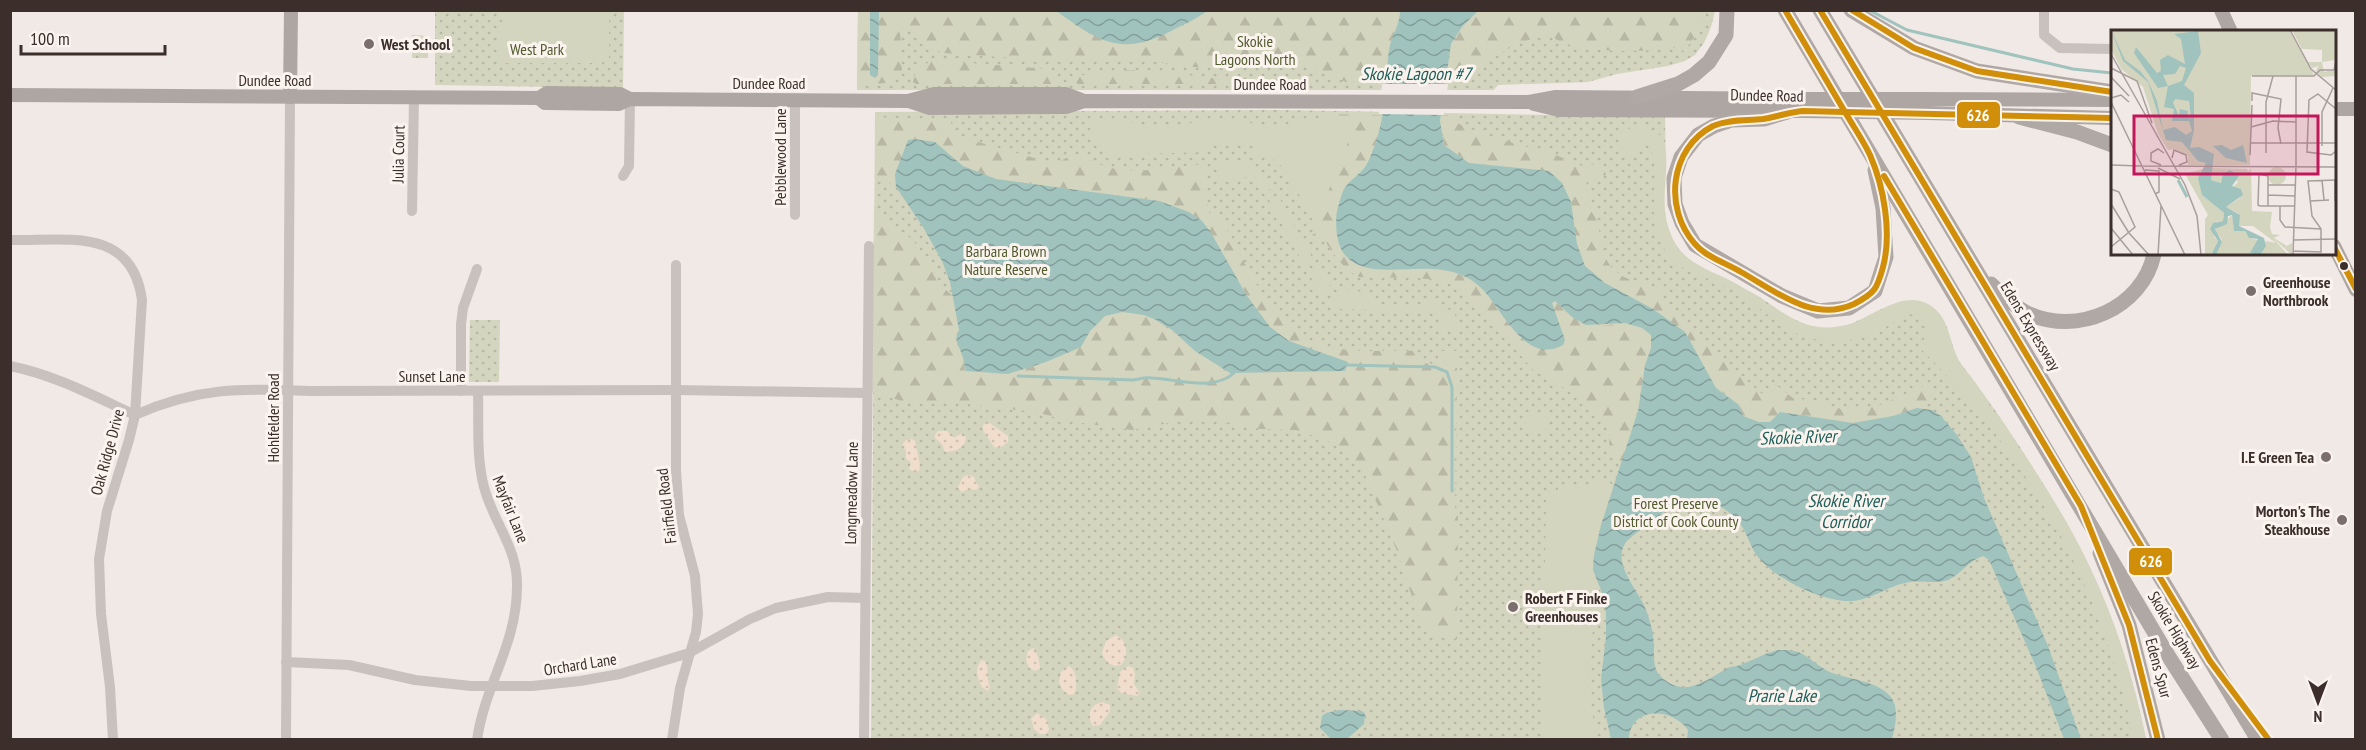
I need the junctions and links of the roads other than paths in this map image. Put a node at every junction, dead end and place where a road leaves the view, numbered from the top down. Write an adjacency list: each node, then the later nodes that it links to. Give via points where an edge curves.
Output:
1 (291, 10): 12 (main road)
2 (1727, 10): 13 (highway, via 1726,35 1709,62 1678,84)
3 (1785, 10): 23 (highway)
4 (1820, 10): 32 (highway, Edens Expressway)
5 (1851, 10): 10 (highway, via 1914,48 1977,71)
6 (2044, 10): 9 (street, via 2044,35 2060,48)
7 (2221, 10): 8 (main road)
8 (2230, 30)
9 (2111, 49)
10 (2111, 92)
11 (10, 95): 12 (main road, Dundee Road)
12 (290, 97): 14 (main road, Dundee Road); 36 (street, Hohlfelder Road)
13 (1637, 97): 18 (main road, Dundee Road, via 1556,97); 19 (main road, Dundee Road)
14 (414, 98): 15 (main road, Dundee Road, via 539,98 545,103 619,104); 25 (street, Julia Court)
15 (630, 99): 16 (main road, Dundee Road); 24 (street, via 629,166)
16 (795, 100): 18 (main road, Dundee Road, via 1066,94 1084,102); 26 (street, Pebblewood Lane)
17 (2111, 100): 19 (main road, Dundee Road, bridge, via 1919,99)
18 (1529, 102): 19 (main road, Dundee Road, via 1559,110)
19 (1795, 107): 20 (main road, Dundee Road, bridge); 23 (highway, via 1764,119 1732,120 1698,135 1681,157 1674,178 1675,204 1695,245 1782,296 1818,311 1848,308 1875,291 1887,257 1883,208)
20 (2019, 117): 21 (main road, Dundee Road); 22 (highway)
21 (2111, 118)
22 (2111, 145)
23 (1872, 156): 42 (highway)
24 (623, 176)
25 (412, 211)
26 (795, 215)
27 (10, 240): 41 (street, Oak Ridge Drive, via 93,242 115,249 129,262 142,300)
28 (870, 246): 40 (street, Longmeadow Lane)
29 (2336, 250): 34 (main road)
30 (2154, 255): 32 (highway, via 2139,288 2117,307 2091,319 2061,322 2028,313 2004,297)
31 (676, 265): 37 (street, Fairfield Road)
32 (1975, 268): 45 (highway, Edens Expressway)
33 (477, 270): 38 (street, via 462,316)
34 (2355, 290)
35 (10, 366): 41 (street, via 74,385)
36 (288, 390): 38 (street, Sunset Lane); 41 (street, Sunset Lane, via 198,393); 46 (street, Hohlfelder Road)
37 (676, 390): 39 (street, Sunset Lane); 40 (street, Sunset Lane); 44 (street, Fairfield Road, via 679,515 697,597 696,632)
38 (461, 391): 39 (street, Sunset Lane)
39 (478, 392): 47 (street, Mayfair Lane, via 480,469 488,501 512,551 517,585 516,619)
40 (867, 393): 43 (street, Longmeadow Lane)
41 (135, 415): 48 (street, Oak Ridge Drive, via 107,512 99,559)
42 (2081, 506): 53 (highway, Edens Spur, via 2129,625); 54 (highway, Skokie Highway)
43 (865, 598): 44 (street, Orchard Lane, via 828,597 776,608); 52 (street, Longmeadow Lane)
44 (689, 653): 47 (street, Orchard Lane, via 620,674 532,686); 51 (street, Fairfield Road)
45 (2210, 660): 55 (highway, Skokie Highway); 56 (highway)
46 (286, 662): 47 (street, Orchard Lane, via 349,664 441,684); 49 (street, Hohlfelder Road)
47 (491, 687): 50 (street, Mayfair Lane)
48 (113, 740)
49 (286, 740)
50 (477, 740)
51 (672, 740)
52 (864, 740)
53 (2158, 740)
54 (2222, 740)
55 (2258, 740)
56 (2269, 740)

